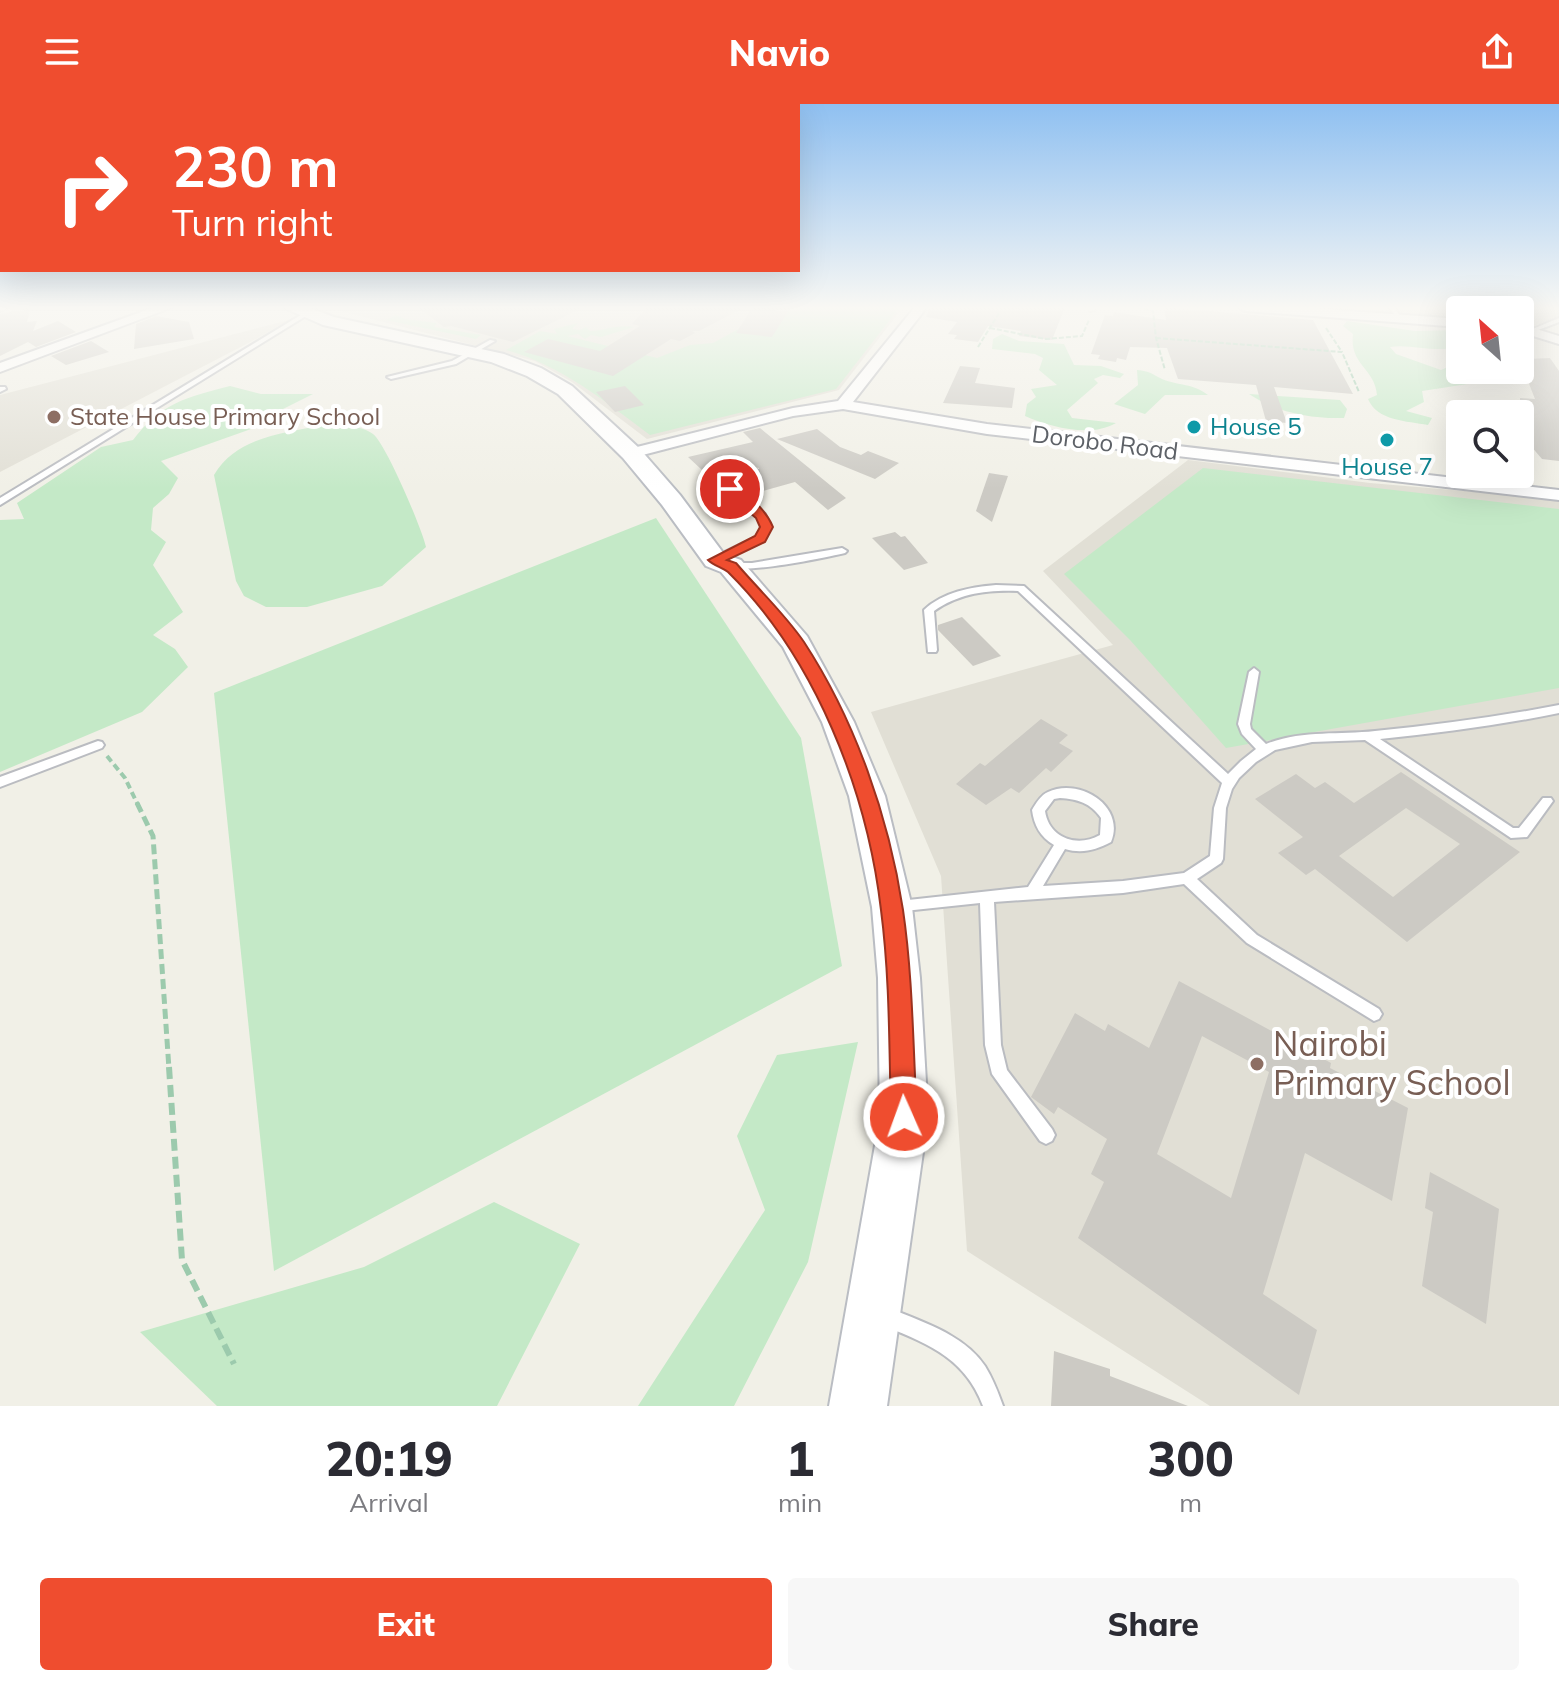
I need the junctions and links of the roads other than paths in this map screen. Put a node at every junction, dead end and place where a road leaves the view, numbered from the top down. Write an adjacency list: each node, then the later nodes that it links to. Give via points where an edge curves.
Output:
1 (209, 368): 10 (lane)
2 (433, 368): 5 (lane)
3 (524, 368): 7 (street, via 587,408)
4 (873, 368): 6 (street)
5 (391, 377)
6 (843, 405): 7 (street, Dorobo Road, via 793,412); 9 (street, Dorobo Road, via 1017,433)
7 (631, 453): 12 (street)
8 (754, 471): 12 (lane, via 721,480 762,516 767,527 760,539)
9 (1559, 495)
10 (0, 502)
11 (842, 551): 12 (lane, via 752,566)
12 (723, 563): 26 (street, via 796,643 838,722 867,796)
13 (932, 650): 20 (lane, via 929,610 948,596 986,587 1021,588)
14 (1254, 672): 18 (lane, via 1244,724)
15 (1559, 709): 16 (lane)
16 (1367, 736): 18 (lane, via 1298,740); 21 (lane, via 1511,833 1522,833)
17 (98, 745): 19 (lane)
18 (1265, 751): 20 (lane)
19 (0, 782)
20 (1229, 782): 23 (lane, via 1216,859)
21 (1547, 801)
22 (1062, 843): 22 (lane, via 1042,828 1042,802 1072,793 1103,811 1109,829 1098,844); 24 (lane)
23 (1187, 878): 24 (lane); 27 (lane, via 1252,939)
24 (1032, 892): 25 (lane)
25 (987, 898): 26 (lane); 28 (lane, via 993,1045 1000,1074)
26 (892, 907): 29 (street, via 904,1117)
27 (1374, 1014)
28 (1046, 1135)
29 (874, 1312): 30 (street); 31 (lane, via 949,1345 972,1363)
30 (858, 1406)
31 (993, 1406)

